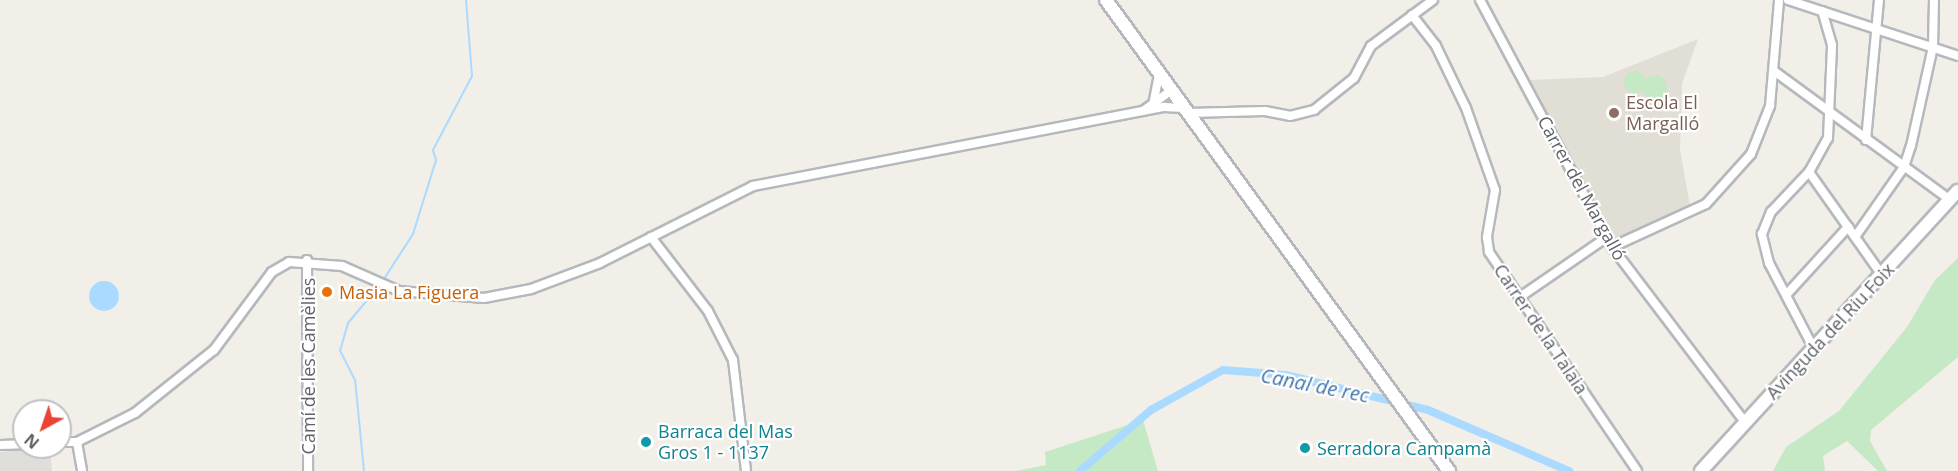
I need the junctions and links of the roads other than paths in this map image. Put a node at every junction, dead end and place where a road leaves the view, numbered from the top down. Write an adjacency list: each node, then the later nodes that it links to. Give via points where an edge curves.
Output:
1 (1106, 0): 14 (street)
2 (1433, 0): 9 (street)
3 (1480, 0): 28 (street, Carrer del Margalló)
4 (1779, 0): 13 (street)
5 (1788, 0): 8 (street)
6 (1879, 0): 10 (street)
7 (1934, 0): 11 (street)
8 (1822, 11): 10 (street); 20 (street, via 1832,45)
9 (1412, 15): 18 (street, via 1371,46 1354,78 1314,110 1290,116 1265,111); 33 (street, Carrer de la Talaia, via 1436,46 1466,108 1495,190 1486,237 1489,252)
10 (1879, 30): 11 (street); 21 (street)
11 (1933, 47): 12 (street); 22 (street)
12 (1958, 56)
13 (1774, 71): 20 (street); 29 (street, via 1762,132 1751,154 1706,204)
14 (1159, 74): 15 (street); 16 (street)
15 (1172, 90): 16 (street); 17 (street); 18 (street)
16 (1153, 101): 19 (street)
17 (1164, 107): 18 (street); 19 (street)
18 (1186, 110): 41 (street)
19 (1143, 111): 26 (street, via 753,186)
20 (1828, 113): 21 (street); 23 (street, via 1827,138)
21 (1866, 140): 22 (street)
22 (1904, 167): 24 (street); 27 (street)
23 (1809, 172): 25 (street); 32 (street, via 1771,212 1762,234 1769,262)
24 (1954, 196): 31 (street, Avinguda del Riu Foix)
25 (1848, 227): 27 (street); 32 (street)
26 (651, 237): 30 (street, via 531,289 484,298 399,291 342,266); 40 (street, via 708,311 733,360)
27 (1855, 237): 31 (street)
28 (1606, 238): 29 (street, Carrer del Margalló); 33 (street)
29 (1612, 248): 35 (street, Carrer del Margalló)
30 (307, 260): 37 (street, via 289,262 272,272 213,350 135,413); 39 (street, Camí de les Camèlies)
31 (1882, 274): 34 (street, Avinguda del Riu Foix)
32 (1787, 294): 34 (street)
33 (1520, 297): 42 (street, Carrer de la Talaia)
34 (1814, 349): 35 (street, Avinguda del Riu Foix)
35 (1745, 422): 43 (street, Avinguda del Riu Foix)
36 (72, 442): 37 (street)
37 (77, 442): 38 (street)
38 (82, 471)
39 (308, 471)
40 (746, 471)
41 (1449, 471)
42 (1636, 471)
43 (1701, 471)

